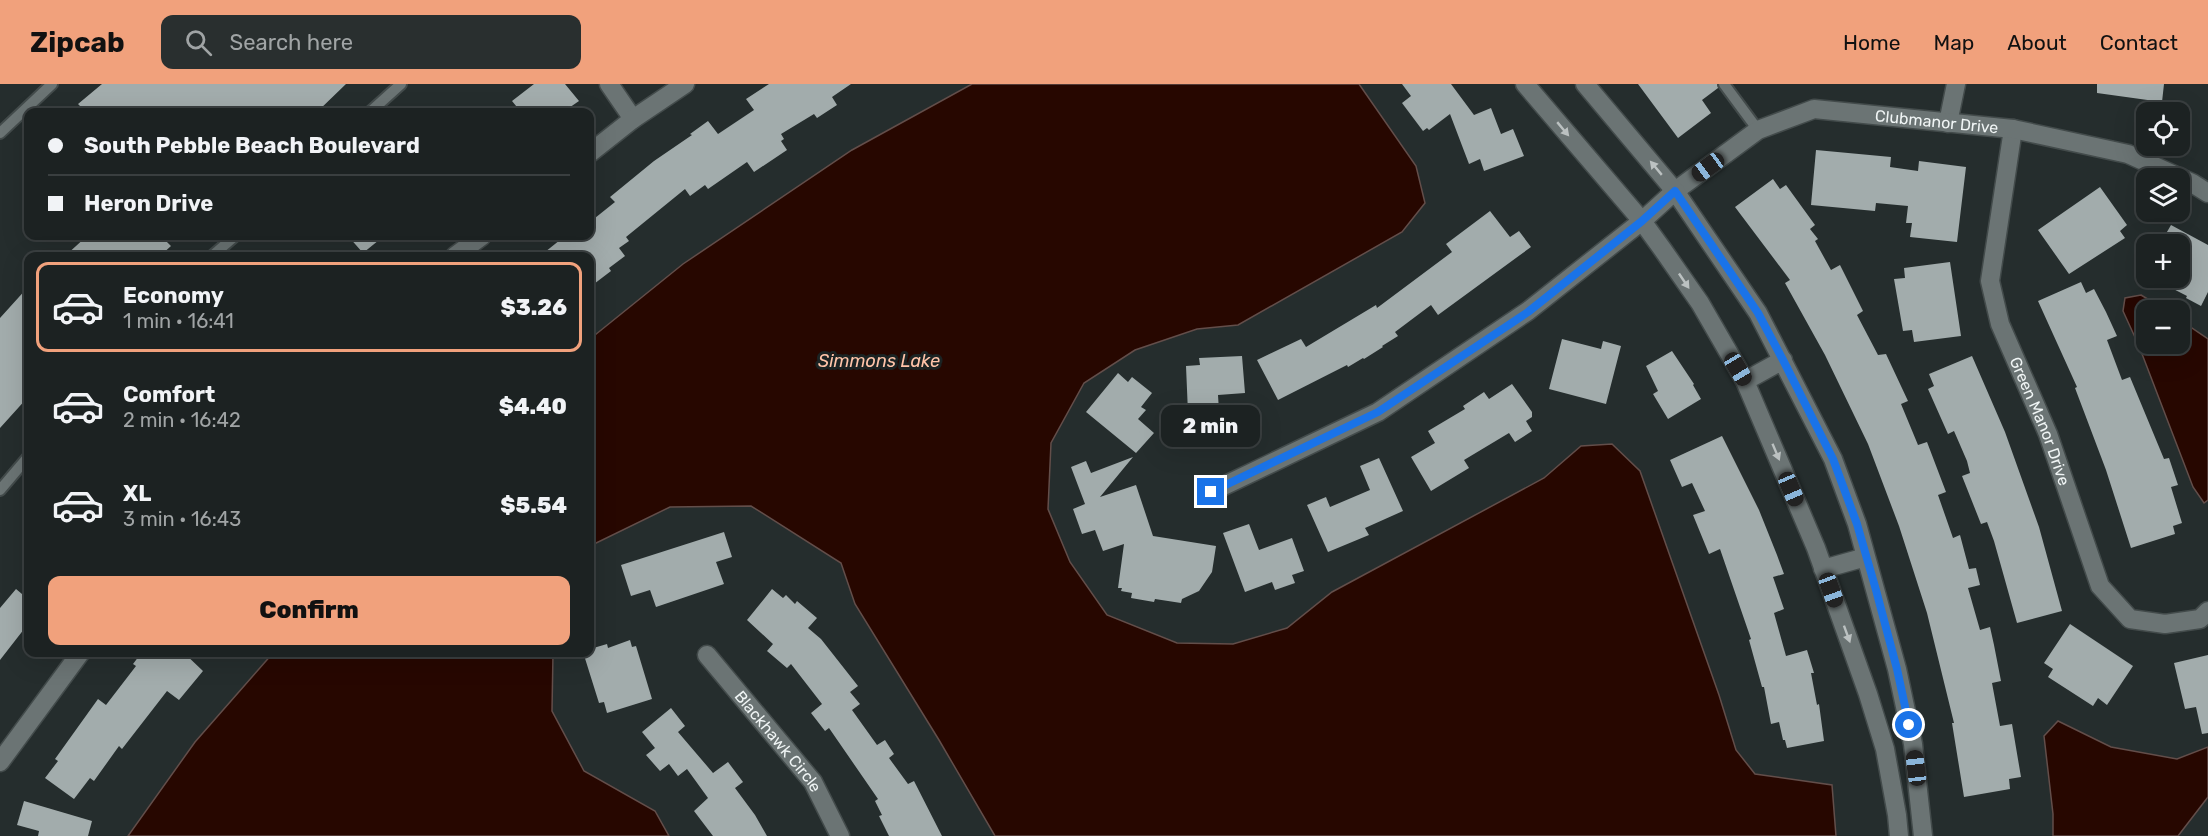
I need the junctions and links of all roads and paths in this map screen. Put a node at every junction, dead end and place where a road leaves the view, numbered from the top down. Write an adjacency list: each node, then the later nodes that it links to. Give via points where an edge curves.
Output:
1 (52, 84): 9 (lane)
2 (402, 84): 10 (lane)
3 (609, 84): 12 (street)
4 (685, 84): 12 (street)
5 (1525, 84): 20 (street, one-way to 20)
6 (1585, 84): 19 (street, one-way to 6)
7 (1724, 84): 15 (lane)
8 (1956, 84): 13 (street)
9 (27, 108)
10 (375, 108)
11 (24, 110): 16 (lane)
12 (633, 119): 17 (street)
13 (1948, 123): 14 (street, Clubmanor Drive); 15 (street, Clubmanor Drive, via 1814,109)
14 (2013, 129): 18 (street, Clubmanor Drive, via 2128,154); 32 (street, Green Manor Drive, via 1990,281 2000,324 2048,434 2100,586 2130,619 2165,624 2200,619)
15 (1758, 130): 19 (street, Clubmanor Drive)
16 (0, 133)
17 (594, 150)
18 (2207, 189)
19 (1675, 191): 20 (street, Clubmanor Drive); 25 (street, via 1758,313)
20 (1642, 221): 26 (street, one-way to 26, via 1700,303); 29 (street, Clubmanor Drive, via 1528,312 1378,412)
21 (230, 240): 23 (lane)
22 (477, 240): 24 (street)
23 (217, 252)
24 (460, 252)
25 (1783, 360): 26 (street); 30 (street, via 1833,459)
26 (1745, 381): 31 (street, one-way to 31)
27 (24, 462): 28 (lane)
28 (0, 490)
29 (1211, 492)
30 (1866, 557): 31 (street); 35 (street)
31 (1823, 569): 36 (street, one-way to 36)
32 (2208, 610)
33 (707, 654): 38 (street, Blackhawk Circle, via 813,782)
34 (77, 657): 37 (street)
35 (1913, 744): 36 (street); 40 (street)
36 (1885, 749): 39 (street)
37 (0, 762)
38 (840, 836)
39 (1899, 836)
40 (1923, 836)

